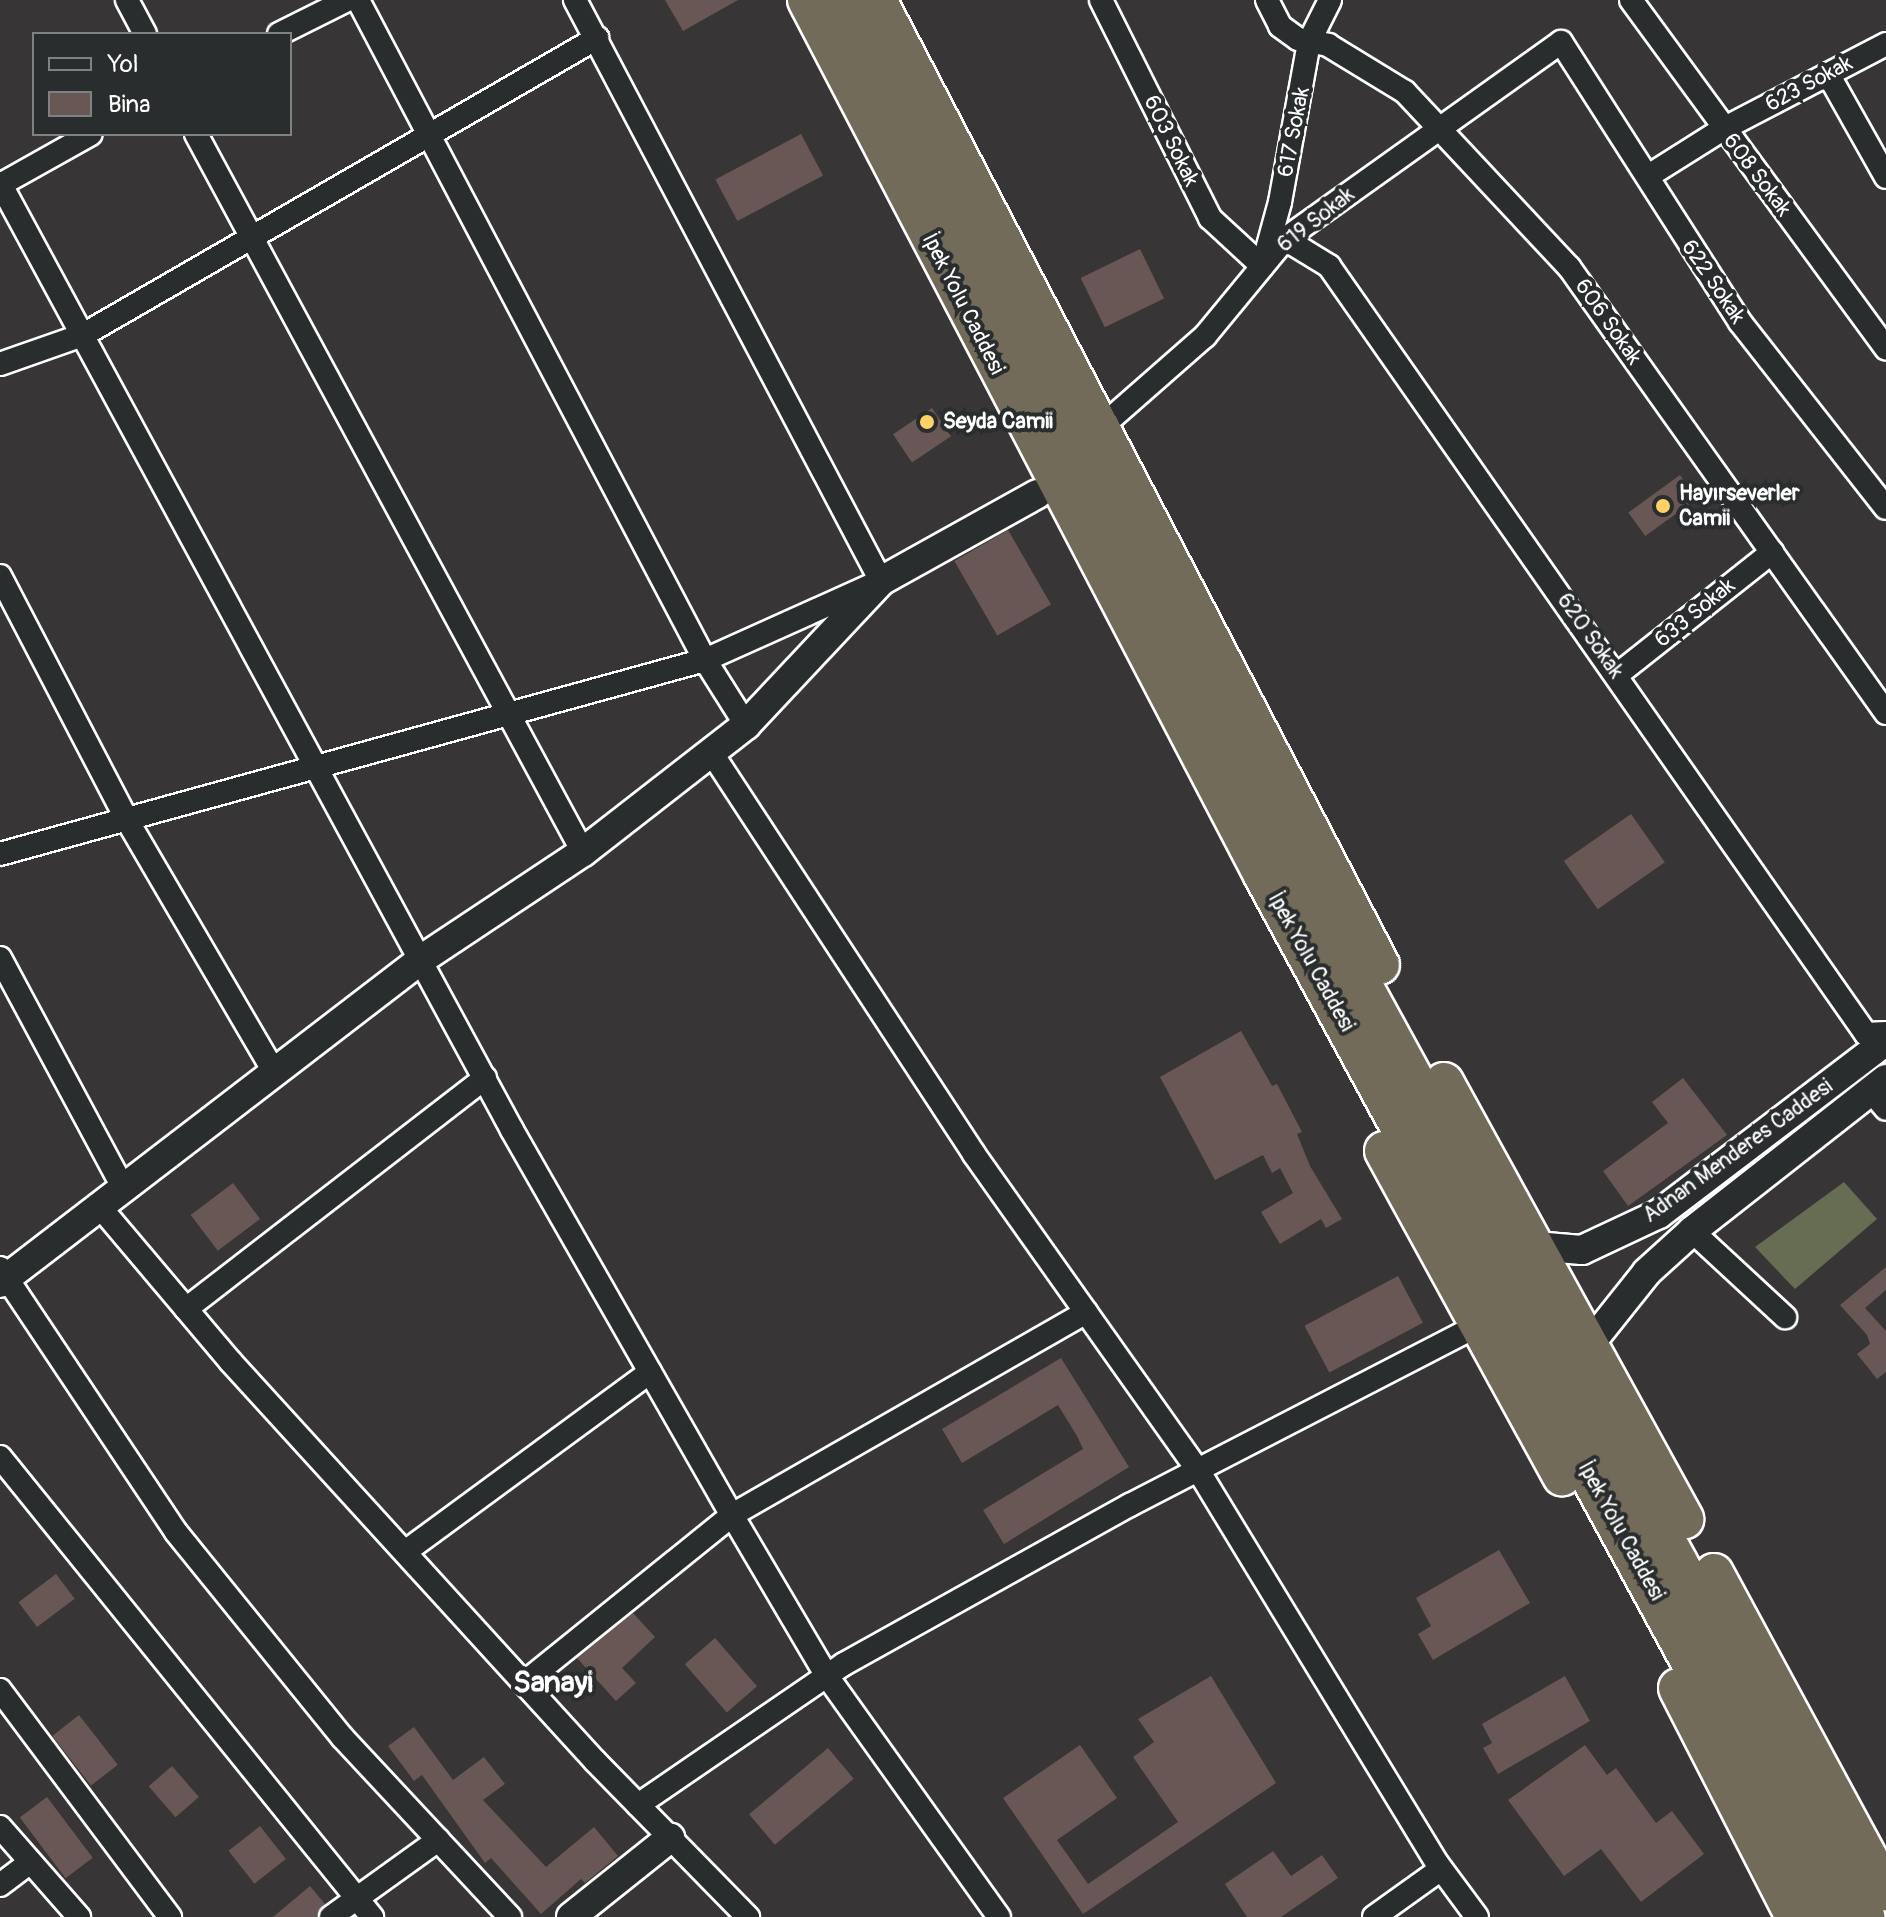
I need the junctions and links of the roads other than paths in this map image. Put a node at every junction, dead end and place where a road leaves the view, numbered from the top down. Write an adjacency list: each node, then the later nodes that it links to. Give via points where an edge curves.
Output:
1 (127, 0): 11 (street)
2 (347, 0): 12 (street)
3 (358, 0): 20 (street)
4 (575, 0): 13 (street)
5 (877, 0): 32 (highway)
6 (1101, 0): 28 (street, 603 Sokak, via 1210,218)
7 (1267, 0): 14 (street, 606 Sokak, via 1280,26)
8 (1330, 0): 14 (street, 617 Sokak)
9 (1631, 0): 19 (street, 608 Sokak)
10 (821, 2): 33 (highway, via 883,205); 93 (highway, İpek Yolu Caddesi, via 1263,875); 94 (highway, İpek Yolu Caddesi, via 1684,1573)
11 (144, 32)
12 (283, 32)
13 (597, 38): 20 (street); 37 (street)
14 (1309, 42): 18 (street, 606 Sokak, via 1328,45 1405,92); 28 (street, 617 Sokak, via 1280,202)
15 (1561, 42): 18 (street, 619 Sokak); 23 (street, 622 Sokak)
16 (1886, 44): 17 (street, 623 Sokak)
17 (1828, 74): 19 (street, 623 Sokak); 24 (street)
18 (1441, 127): 27 (street, 619 Sokak); 35 (street, 606 Sokak, via 1569,267)
19 (1723, 129): 23 (street, 623 Sokak); 30 (street, 608 Sokak)
20 (432, 134): 26 (street); 38 (street)
21 (87, 136): 25 (street)
22 (197, 136): 26 (street)
23 (1650, 175): 34 (street, 622 Sokak, via 1669,216 1740,322)
24 (1886, 177)
25 (0, 184): 29 (street)
26 (251, 238): 29 (street); 41 (street)
27 (1285, 239): 28 (street, 619 Sokak); 39 (street, 620 Sokak, via 1329,266)
28 (1262, 266): 32 (street, 619 Sokak, via 1205,336)
29 (83, 335): 31 (street); 44 (street)
30 (1886, 349)
31 (0, 364)
32 (1099, 429): 58 (highway, via 1402,1006)
33 (1037, 494): 37 (street); 63 (highway)
34 (1886, 508)
35 (1772, 552): 39 (street, 633 Sokak); 40 (street, 606 Sokak)
36 (0, 576): 45 (street)
37 (881, 581): 38 (street); 42 (street)
38 (705, 660): 41 (street); 42 (street)
39 (1617, 675): 50 (street, 620 Sokak, via 1866,1034)
40 (1886, 713)
41 (508, 716): 44 (street); 46 (street)
42 (746, 725): 43 (street)
43 (711, 752): 46 (street); 61 (street, via 974,1154)
44 (319, 769): 45 (street); 49 (street)
45 (127, 820): 47 (street); 52 (street)
46 (583, 852): 49 (street)
47 (0, 854)
48 (0, 958): 55 (street)
49 (422, 959): 52 (street); 53 (street)
50 (1886, 1033)
51 (1886, 1041): 58 (street, Adnan Menderes Caddesi, via 1659,1214 1582,1250)
52 (274, 1072): 55 (street)
53 (485, 1078): 60 (street); 65 (street)
54 (1881, 1093): 57 (street, Adnan Menderes Caddesi)
55 (124, 1189): 56 (street)
56 (100, 1207): 59 (street); 60 (street)
57 (1692, 1231): 62 (street); 64 (street, Adnan Menderes Caddesi, via 1647,1272)
58 (1535, 1246): 64 (highway)
59 (2, 1277): 76 (street, via 176,1532 343,1738)
60 (186, 1309): 69 (street)
61 (1086, 1312): 67 (street); 68 (street)
62 (1785, 1317)
63 (1477, 1326): 67 (street); 92 (highway, via 1645,1624)
64 (1589, 1345): 80 (highway)
65 (650, 1372): 68 (street); 69 (street)
66 (0, 1457): 81 (street)
67 (1198, 1470): 70 (street); 78 (street)
68 (732, 1515): 70 (street); 71 (street)
69 (405, 1552): 71 (street)
70 (827, 1676): 73 (street); 89 (street)
71 (524, 1683): 73 (street)
72 (0, 1690): 83 (street)
73 (638, 1805): 75 (street)
74 (0, 1827): 77 (street)
75 (670, 1838): 87 (street); 88 (street)
76 (438, 1840): 81 (street); 86 (street)
77 (29, 1863): 79 (street); 82 (street)
78 (1441, 1869): 90 (street); 91 (street)
79 (0, 1885)
80 (1886, 1891)
81 (357, 1898): 84 (street); 85 (street)
82 (79, 1917)
83 (170, 1917)
84 (331, 1917)
85 (372, 1917)
86 (510, 1917)
87 (571, 1917)
88 (748, 1917)
89 (999, 1917)
90 (1374, 1917)
91 (1477, 1917)
92 (1795, 1917)
93 (1829, 1917)
94 (1865, 1917)

